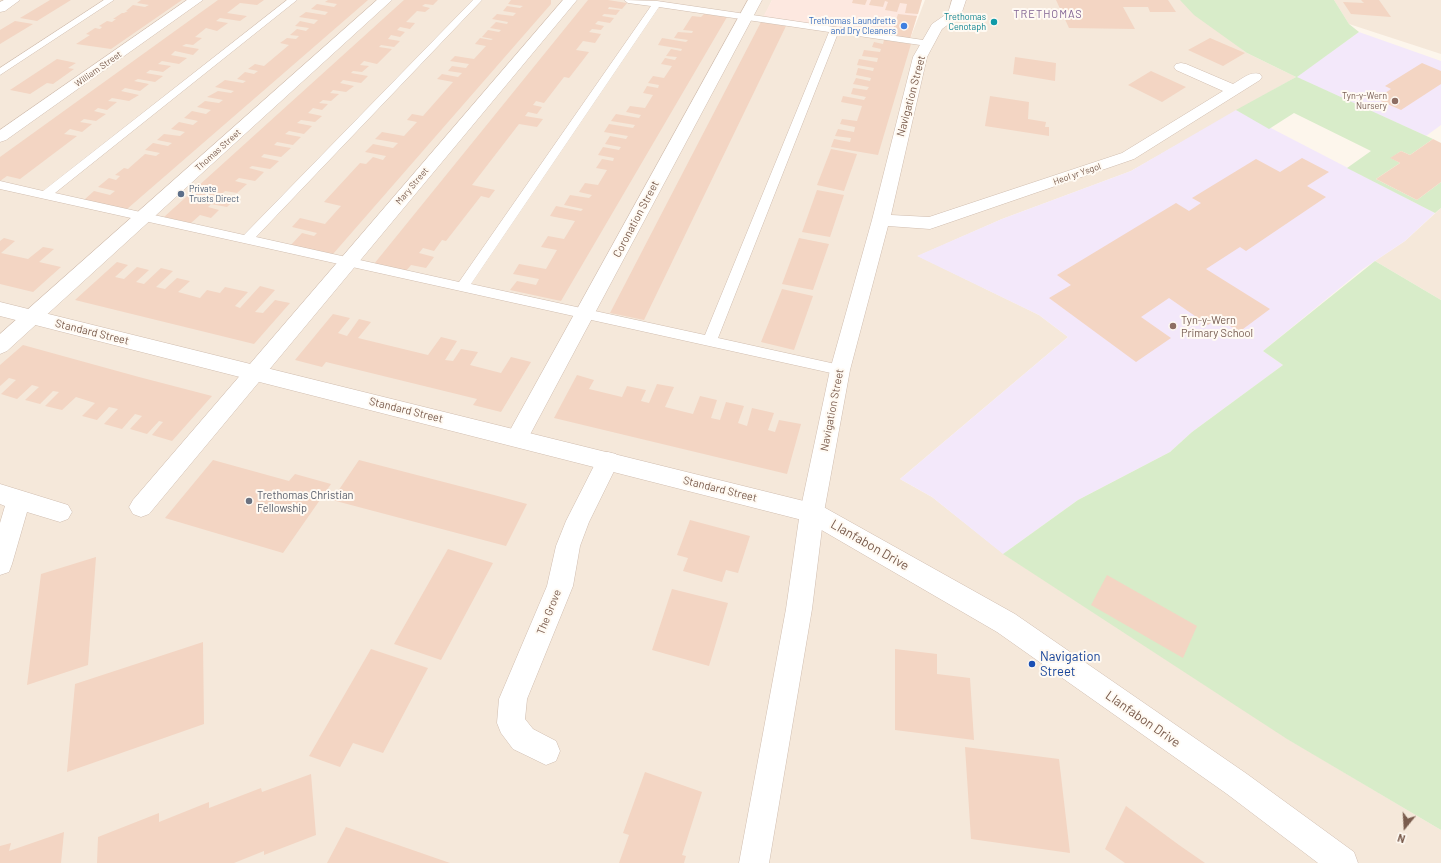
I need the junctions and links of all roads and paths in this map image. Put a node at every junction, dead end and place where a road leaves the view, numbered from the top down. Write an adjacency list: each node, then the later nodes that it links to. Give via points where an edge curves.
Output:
1 (13, 0): 12 (street)
2 (110, 0): 17 (lane)
3 (196, 0): 20 (street, William Street)
4 (293, 0): 22 (lane)
5 (386, 0): 23 (street, Thomas Street)
6 (478, 0): 25 (lane)
7 (570, 0): 26 (street, Mary Street)
8 (628, 0): 11 (lane)
9 (755, 0): 13 (street, Coronation Street)
10 (959, 0): 15 (street, Navigation Street, via 954,15 937,27)
11 (657, 4): 13 (lane); 27 (lane)
12 (0, 8)
13 (746, 17): 14 (lane); 29 (street, Coronation Street)
14 (835, 29): 15 (lane); 31 (lane)
15 (927, 42): 24 (street, Navigation Street, via 920,57)
16 (1181, 66): 19 (street)
17 (0, 72)
18 (1255, 77): 19 (street, Heol yr Ysgol)
19 (1234, 90): 24 (street, Heol yr Ysgol, via 1128,156 930,223)
20 (0, 137)
21 (0, 185): 22 (lane)
22 (45, 195): 23 (lane)
23 (144, 217): 25 (lane); 30 (street, Thomas Street)
24 (881, 220): 33 (street, Navigation Street)
25 (247, 239): 26 (lane)
26 (347, 261): 27 (lane); 34 (street, Mary Street)
27 (462, 287): 29 (lane)
28 (0, 309): 30 (street, Standard Street)
29 (585, 314): 31 (lane); 35 (street, Coronation Street)
30 (33, 317): 32 (street); 34 (street, Standard Street)
31 (710, 341): 33 (lane)
32 (0, 346)
33 (840, 370): 40 (street, Navigation Street)
34 (254, 372): 35 (street, Standard Street); 38 (street, Mary Street)
35 (517, 438): 36 (street, Standard Street)
36 (608, 461): 40 (street, Standard Street); 42 (street, The Grove, via 568,546 560,586 513,699 511,723 523,739)
37 (9, 496): 39 (street); 41 (street)
38 (141, 507)
39 (60, 512)
40 (812, 512): 43 (street, Navigation Street, via 799,609); 44 (street, Llanfabon Drive, via 1006,623 1237,784)
41 (0, 564)
42 (546, 750)
43 (754, 863)
44 (1343, 863)

